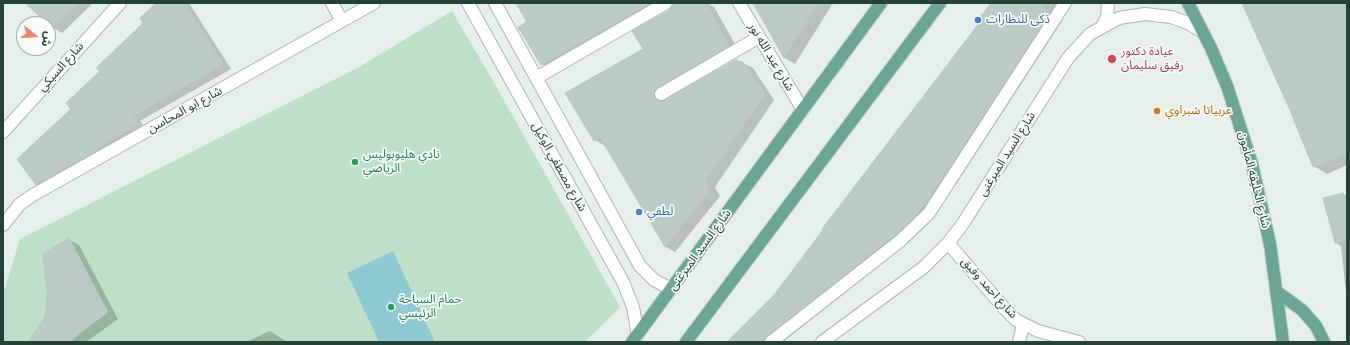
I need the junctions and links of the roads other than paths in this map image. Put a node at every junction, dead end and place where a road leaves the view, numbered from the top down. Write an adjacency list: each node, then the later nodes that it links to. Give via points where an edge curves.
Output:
1 (120, 3): 20 (street, شارع السبكي)
2 (332, 3): 13 (street)
3 (374, 3): 13 (street, شارع ابو المحاسن)
4 (468, 3): 26 (street, شارع مصطفي الوكيل, via 623,282 633,307)
5 (495, 3): 17 (street, شارع مصطفي الوكيل)
6 (666, 3): 17 (street)
7 (739, 3): 16 (street, شارع عبد الله نور)
8 (881, 3): 19 (main road, شارع السيد الميرغنى)
9 (940, 3): 27 (main road)
10 (1065, 3): 28 (street, via 929,213 900,241)
11 (1108, 3): 14 (street, via 1108,17)
12 (1188, 4): 15 (main road, شارع الخليفه المأمون)
13 (342, 21): 21 (street, شارع ابو المحاسن, via 33,195 20,204)
14 (1103, 25): 15 (street, شارع السيد الميرغنى, via 1128,16 1154,14 1180,19); 22 (street, شارع السيد الميرغنى, via 1083,39 1072,52)
15 (1203, 32): 24 (main road, شارع الخليفه المأمون, via 1232,99 1252,164 1266,224)
16 (759, 37): 18 (street); 19 (street, شارع عبد الله نور)
17 (536, 78): 23 (street, شارع مصطفي الوكيل, via 640,266 654,280)
18 (661, 94)
19 (802, 110): 23 (main road, شارع السيد الميرغنى)
20 (3, 132)
21 (3, 225)
22 (948, 243): 25 (street, شارع احمد وفيق, via 1004,308); 29 (street, شارع السيد الميرغنى, via 924,266)
23 (671, 289): 26 (main road, شارع السيد الميرغنى)
24 (1276, 291): 32 (main road, شارع الخليفه المأمون); 33 (main road, via 1302,310 1316,326)
25 (1023, 324): 30 (street); 31 (street, شارع احمد وفيق, via 1038,331)
26 (635, 338)
27 (686, 342)
28 (771, 342)
29 (822, 342)
30 (1019, 342)
31 (1079, 342)
32 (1283, 342)
33 (1324, 342)

